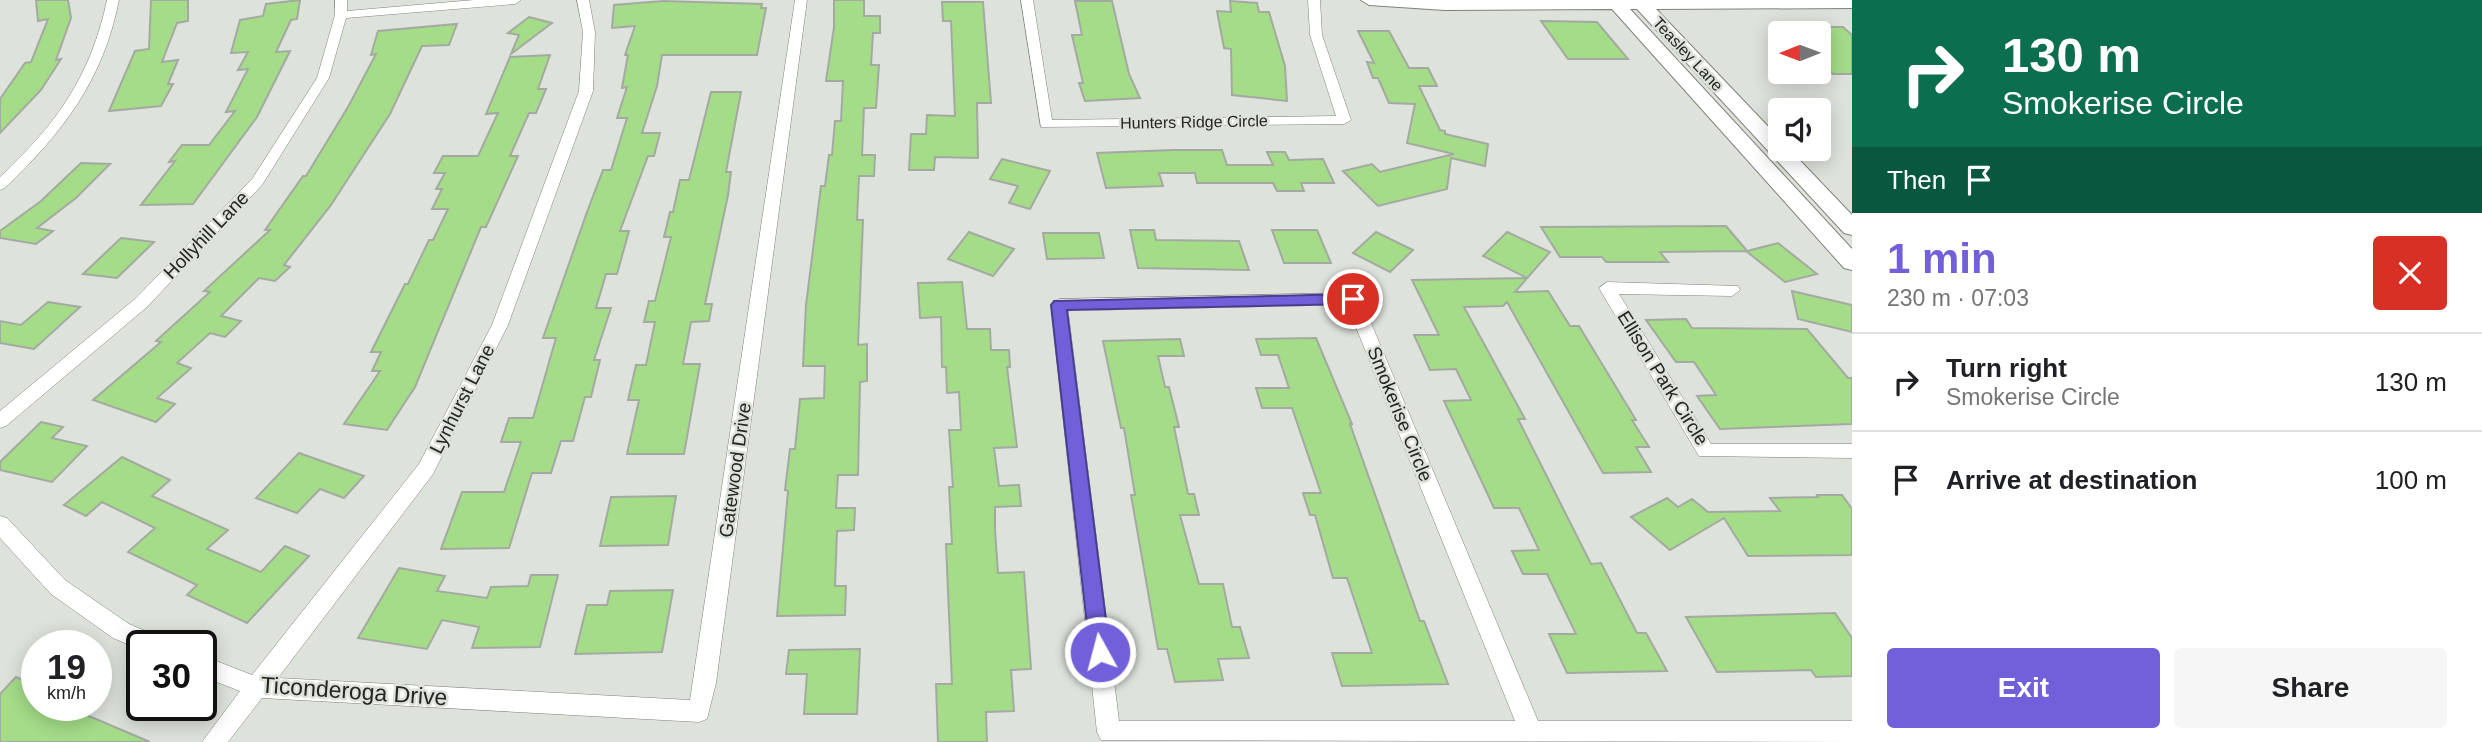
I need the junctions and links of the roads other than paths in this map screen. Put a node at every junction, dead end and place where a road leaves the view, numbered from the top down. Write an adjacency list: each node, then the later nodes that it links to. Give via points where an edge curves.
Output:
1 (113, 0): 16 (street, via 106,41 80,93 40,147)
2 (515, 0): 11 (street)
3 (583, 0): 25 (street, Lynhurst Lane, via 589,32 586,91 500,325 426,469)
4 (801, 0): 26 (street, Gatewood Drive, via 699,711)
5 (1027, 0): 6 (street, Hunters Ridge Circle, via 1045,124 1343,120 1316,35)
6 (1314, 0)
7 (1369, 0): 8 (main road, via 1445,5)
8 (1614, 1): 9 (main road); 13 (main road, Teasley Lane)
9 (1639, 2): 10 (main road, Teasley Lane); 12 (main road, Teasley Lane)
10 (1852, 3)
11 (341, 7): 20 (street, Hollyhill Lane, via 323,78 257,182 141,303)
12 (1768, 140)
13 (1756, 157): 14 (main road); 18 (main road, Teasley Lane)
14 (1768, 157)
15 (1788, 161): 17 (main road, Teasley Lane)
16 (0, 185)
17 (1852, 228)
18 (1852, 263)
19 (1732, 290): 21 (street, Ellison Park Circle, via 1607,288 1706,451)
20 (0, 421)
21 (1852, 451)
22 (0, 524): 23 (street, via 58,587)
23 (126, 633)
24 (217, 671): 25 (street, Ticonderoga Drive)
25 (256, 687): 26 (street, Ticonderoga Drive); 29 (street, Lynhurst Lane)
26 (468, 699)
27 (1852, 732): 28 (street)
28 (1532, 733): 28 (street, Smokerise Circle, via 1109,732 1059,305 1353,299)
29 (214, 742)

